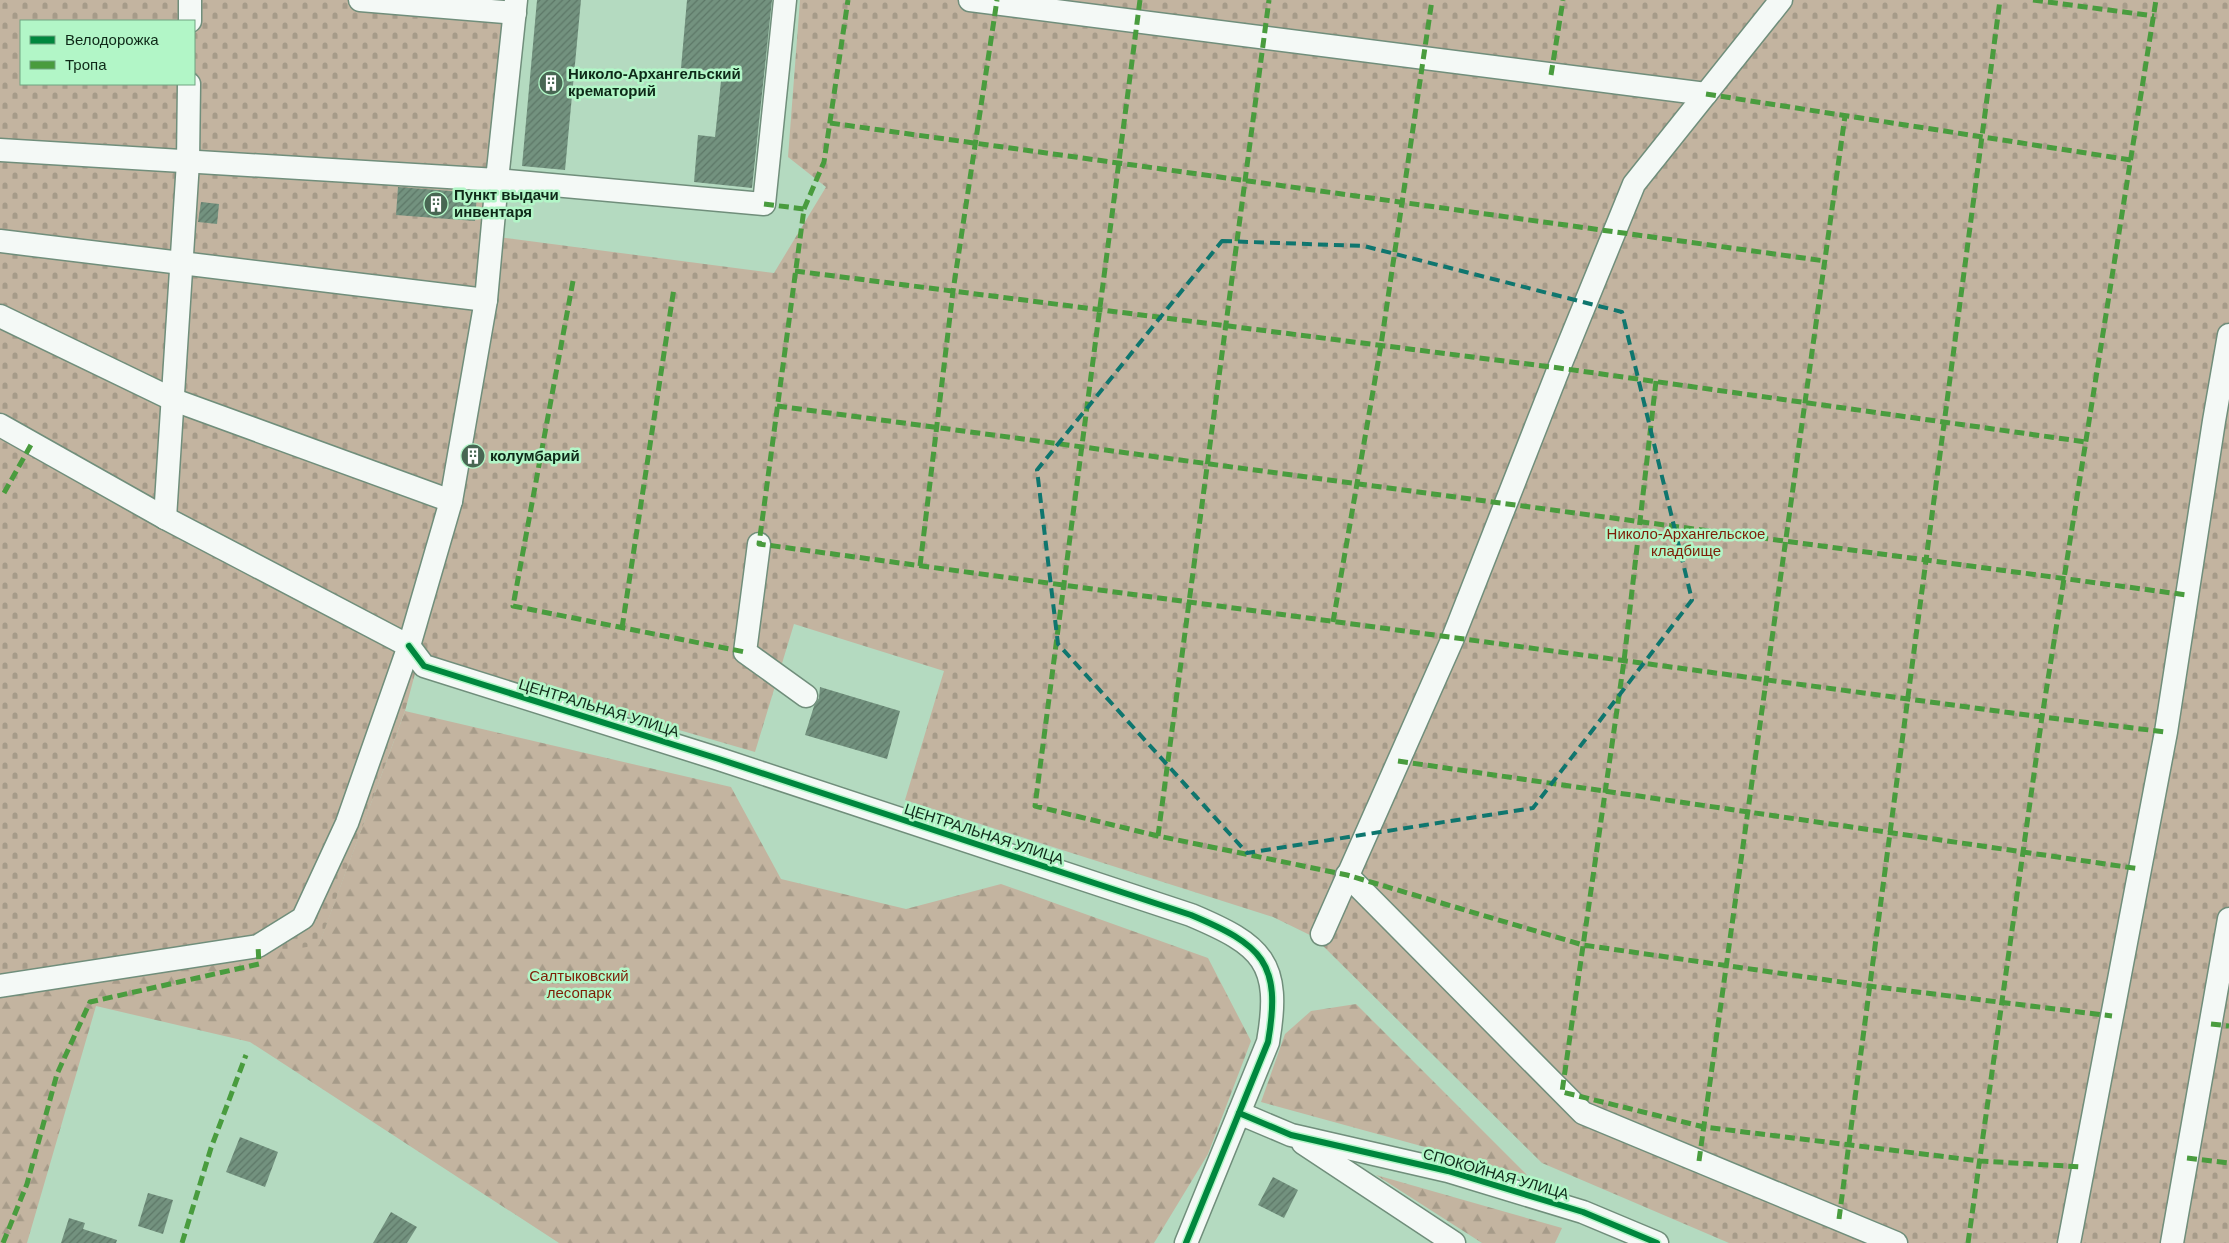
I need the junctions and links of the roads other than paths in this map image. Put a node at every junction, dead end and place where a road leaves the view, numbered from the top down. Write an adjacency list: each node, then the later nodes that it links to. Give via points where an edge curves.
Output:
1 (190, 0): 7 (street)
2 (360, 0): 6 (street)
3 (785, 0): 12 (street, via 764,204)
4 (970, 0): 9 (street)
5 (1781, 0): 9 (street)
6 (516, 7): 12 (street)
7 (190, 20)
8 (189, 85): 11 (street)
9 (1706, 94): 25 (street, via 1634,184 1453,638)
10 (0, 150): 11 (street)
11 (188, 162): 12 (street); 14 (street)
12 (497, 180): 15 (street)
13 (0, 241): 14 (street)
14 (182, 263): 15 (street); 18 (street)
15 (486, 300): 20 (street)
16 (0, 316): 18 (street)
17 (2229, 335): 35 (street, via 2166,732)
18 (174, 400): 20 (street); 21 (street)
19 (0, 425): 21 (street)
20 (451, 501): 23 (street)
21 (165, 518): 23 (street)
22 (758, 544): 24 (street, via 745,652)
23 (410, 646): 28 (street, via 348,823 303,918 258,946); 29 (street, ЦЕНТРАЛЬНАЯ УЛИЦА, via 424,666 719,759 1191,915 1224,929 1249,946 1266,965 1272,984 1273,1012 1268,1042)
24 (806, 696)
25 (1348, 875): 27 (street); 34 (street, via 1583,1113)
26 (2229, 919): 36 (street)
27 (1322, 934)
28 (0, 986)
29 (1239, 1114): 30 (street, СПОКОЙНАЯ УЛИЦА); 31 (street, ЦЕНТРАЛЬНАЯ УЛИЦА)
30 (1291, 1135): 32 (street); 33 (street, СПОКОЙНАЯ УЛИЦА, via 1448,1171 1583,1212)
31 (1186, 1243)
32 (1454, 1243)
33 (1657, 1243)
34 (1896, 1243)
35 (2069, 1243)
36 (2172, 1243)

